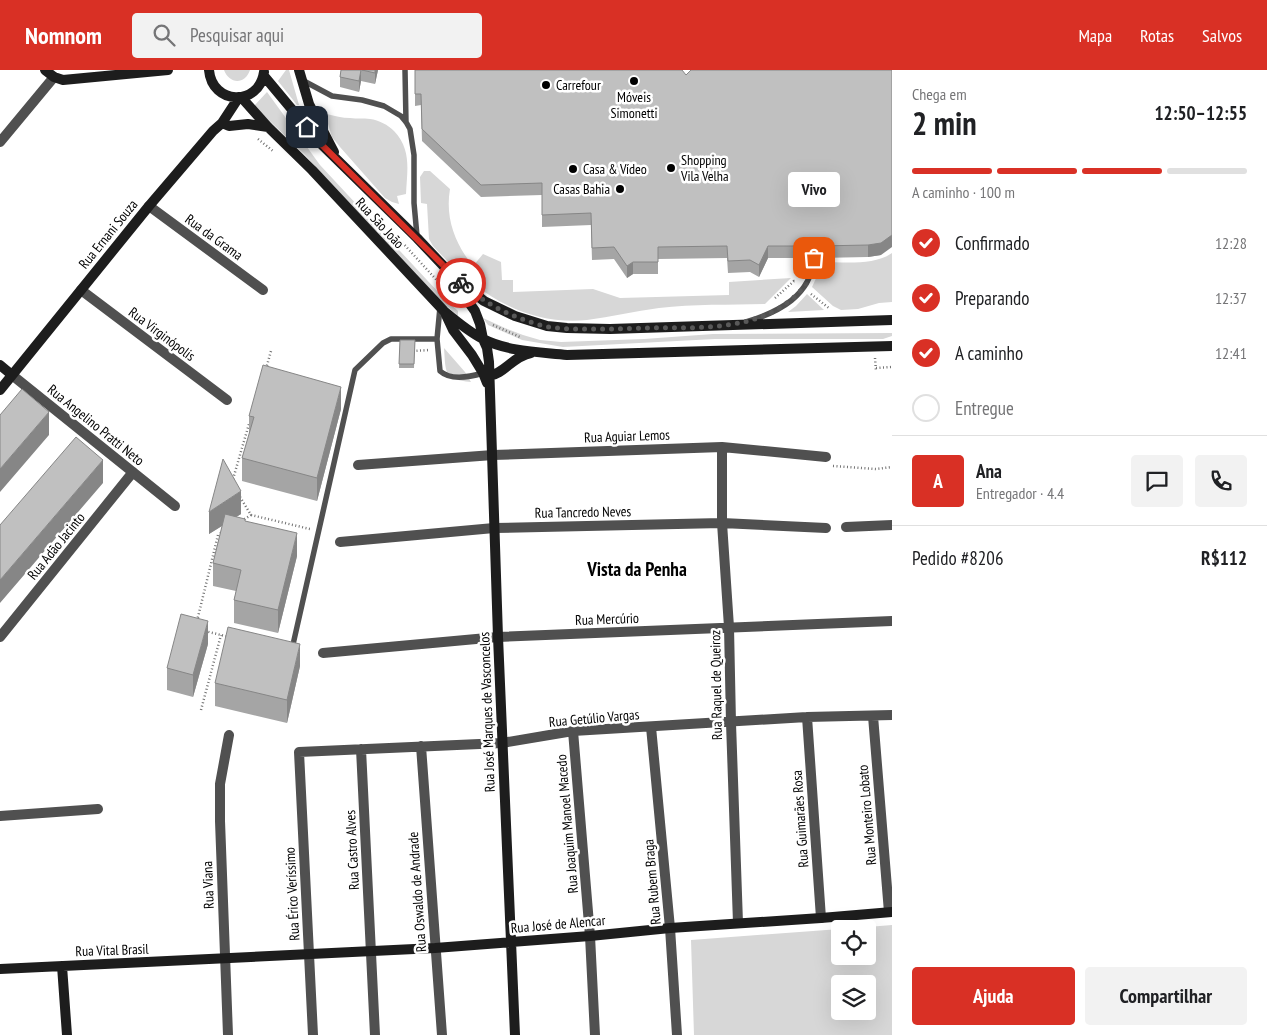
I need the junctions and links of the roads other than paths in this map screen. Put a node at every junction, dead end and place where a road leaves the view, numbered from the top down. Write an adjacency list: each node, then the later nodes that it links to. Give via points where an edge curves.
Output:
1 (45, 70): 7 (street)
2 (168, 70): 7 (street, via 67,80)
3 (209, 70): 8 (street, via 212,82 220,92)
4 (405, 70): 9 (lane)
5 (264, 72): 8 (street, via 256,90); 13 (street, Rua São João, via 320,143)
6 (300, 75): 9 (lane, via 329,95 384,106 394,110); 13 (street, via 309,104)
7 (54, 77): 12 (street)
8 (240, 97): 10 (street, Rua Ernani Souza); 11 (street, Rua São João)
9 (406, 122): 15 (lane, via 414,155)
10 (222, 123): 11 (street); 14 (street, Rua Ernani Souza)
11 (268, 127): 20 (street, Rua São João)
12 (0, 142)
13 (340, 162): 15 (street, Rua São João)
14 (149, 206): 18 (street, Rua Ernani Souza); 19 (street, Rua da Grama)
15 (417, 238): 17 (street, Rua São João)
16 (814, 258): 22 (lane, via 807,284 785,305 746,322)
17 (452, 275): 22 (street, via 484,301 515,316 547,326 610,329); 24 (street, Rua José Marques de Vasconcelos, via 475,311)
18 (81, 290): 30 (street, Rua Ernani Souza); 32 (street, Rua Virginópolis)
19 (263, 290)
20 (442, 309): 23 (lane); 24 (street, Rua São João); 29 (street, via 452,330)
21 (892, 320): 22 (street)
22 (718, 326)
23 (438, 339): 29 (lane, via 442,373 460,378); 49 (lane, via 391,339 354,370)
24 (483, 339): 26 (street, Rua São João, via 500,346); 29 (street, Rua José Marques de Vasconcelos, via 488,354)
25 (892, 346): 26 (street, Rua São João, via 567,354); 27 (street)
26 (536, 352): 29 (street, via 518,358 494,375)
27 (892, 352)
28 (0, 365): 30 (street, Rua Angelino Pratti Neto)
29 (486, 374): 34 (street, Rua José Marques de Vasconcelos)
30 (12, 375): 31 (street, Rua Ernani Souza); 37 (street, Rua Angelino Pratti Neto)
31 (0, 390)
32 (227, 400)
33 (722, 447): 34 (street, Rua Aguiar Lemos); 35 (street, Rua Aguiar Lemos); 39 (street, Rua Raquel de Queiroz)
34 (493, 455): 36 (street, Rua Aguiar Lemos); 42 (street, Rua José Marques de Vasconcelos)
35 (826, 456)
36 (358, 465)
37 (133, 472): 38 (street, Rua Angelino Pratti Neto); 47 (street, Rua Adão Jacinto)
38 (175, 506)
39 (722, 523): 42 (street, Rua Tancredo Neves); 43 (street, Rua Tancredo Neves); 46 (street, Rua Raquel de Queiroz)
40 (892, 525): 41 (street)
41 (846, 527)
42 (494, 528): 44 (street, Rua Tancredo Neves); 48 (street, Rua José Marques de Vasconcelos)
43 (826, 528)
44 (340, 542)
45 (892, 621): 46 (street, Rua Mercúrio)
46 (729, 628): 48 (street, Rua Mercúrio); 54 (street, Rua Raquel de Queiroz)
47 (0, 637)
48 (498, 637): 50 (street, Rua Mercúrio); 58 (street, Rua José Marques de Vasconcelos)
49 (291, 652)
50 (323, 653)
51 (892, 715): 52 (street, Rua Getúlio Vargas)
52 (873, 716): 53 (street, Rua Getúlio Vargas); 64 (street, Rua Monteiro Lobato)
53 (806, 717): 54 (street, Rua Getúlio Vargas); 65 (street, Rua Guimarães Rosa)
54 (730, 723): 55 (street, Rua Getúlio Vargas); 66 (street, Rua Raquel de Queiroz)
55 (651, 727): 56 (street, Rua Getúlio Vargas); 67 (street, Rua Rubem Braga)
56 (574, 731): 58 (street, Rua Getúlio Vargas); 68 (street, Rua Joaquim Manoel Macedo)
57 (229, 735): 73 (street, Rua Viana, via 220,784)
58 (502, 743): 59 (street, Rua Getúlio Vargas); 69 (street, Rua José Marques de Vasconcelos)
59 (421, 746): 60 (street, Rua Getúlio Vargas); 70 (street, Rua Oswaldo de Andrade)
60 (361, 749): 61 (street, Rua Getúlio Vargas); 71 (street, Rua Castro Alves)
61 (299, 752): 72 (street, Rua Érico Veríssimo)
62 (98, 810): 63 (street)
63 (0, 816)
64 (891, 912): 65 (street, Rua José de Alencar)
65 (821, 918): 66 (street, Rua José de Alencar)
66 (738, 923): 67 (street, Rua José de Alencar)
67 (670, 928): 68 (street, Rua José de Alencar); 83 (street, Rua Rubem Braga)
68 (590, 936): 69 (street, Rua José de Alencar); 82 (street, Rua Joaquim Manoel Macedo)
69 (510, 942): 70 (street, Rua José de Alencar); 81 (street, Rua José Marques de Vasconcelos)
70 (435, 948): 71 (street, Rua José de Alencar); 80 (street, Rua Oswaldo de Andrade)
71 (371, 950): 72 (street, Rua José de Alencar); 79 (street, Rua Castro Alves)
72 (309, 954): 73 (street, Rua José de Alencar); 78 (street, Rua Érico Veríssimo)
73 (225, 959): 74 (street, Rua Vital Brasil); 77 (street, Rua Viana)
74 (62, 966): 75 (street, Rua Vital Brasil); 76 (street)
75 (0, 969)
76 (67, 1035)
77 (228, 1035)
78 (313, 1035)
79 (375, 1035)
80 (442, 1035)
81 (515, 1035)
82 (595, 1035)
83 (677, 1035)

